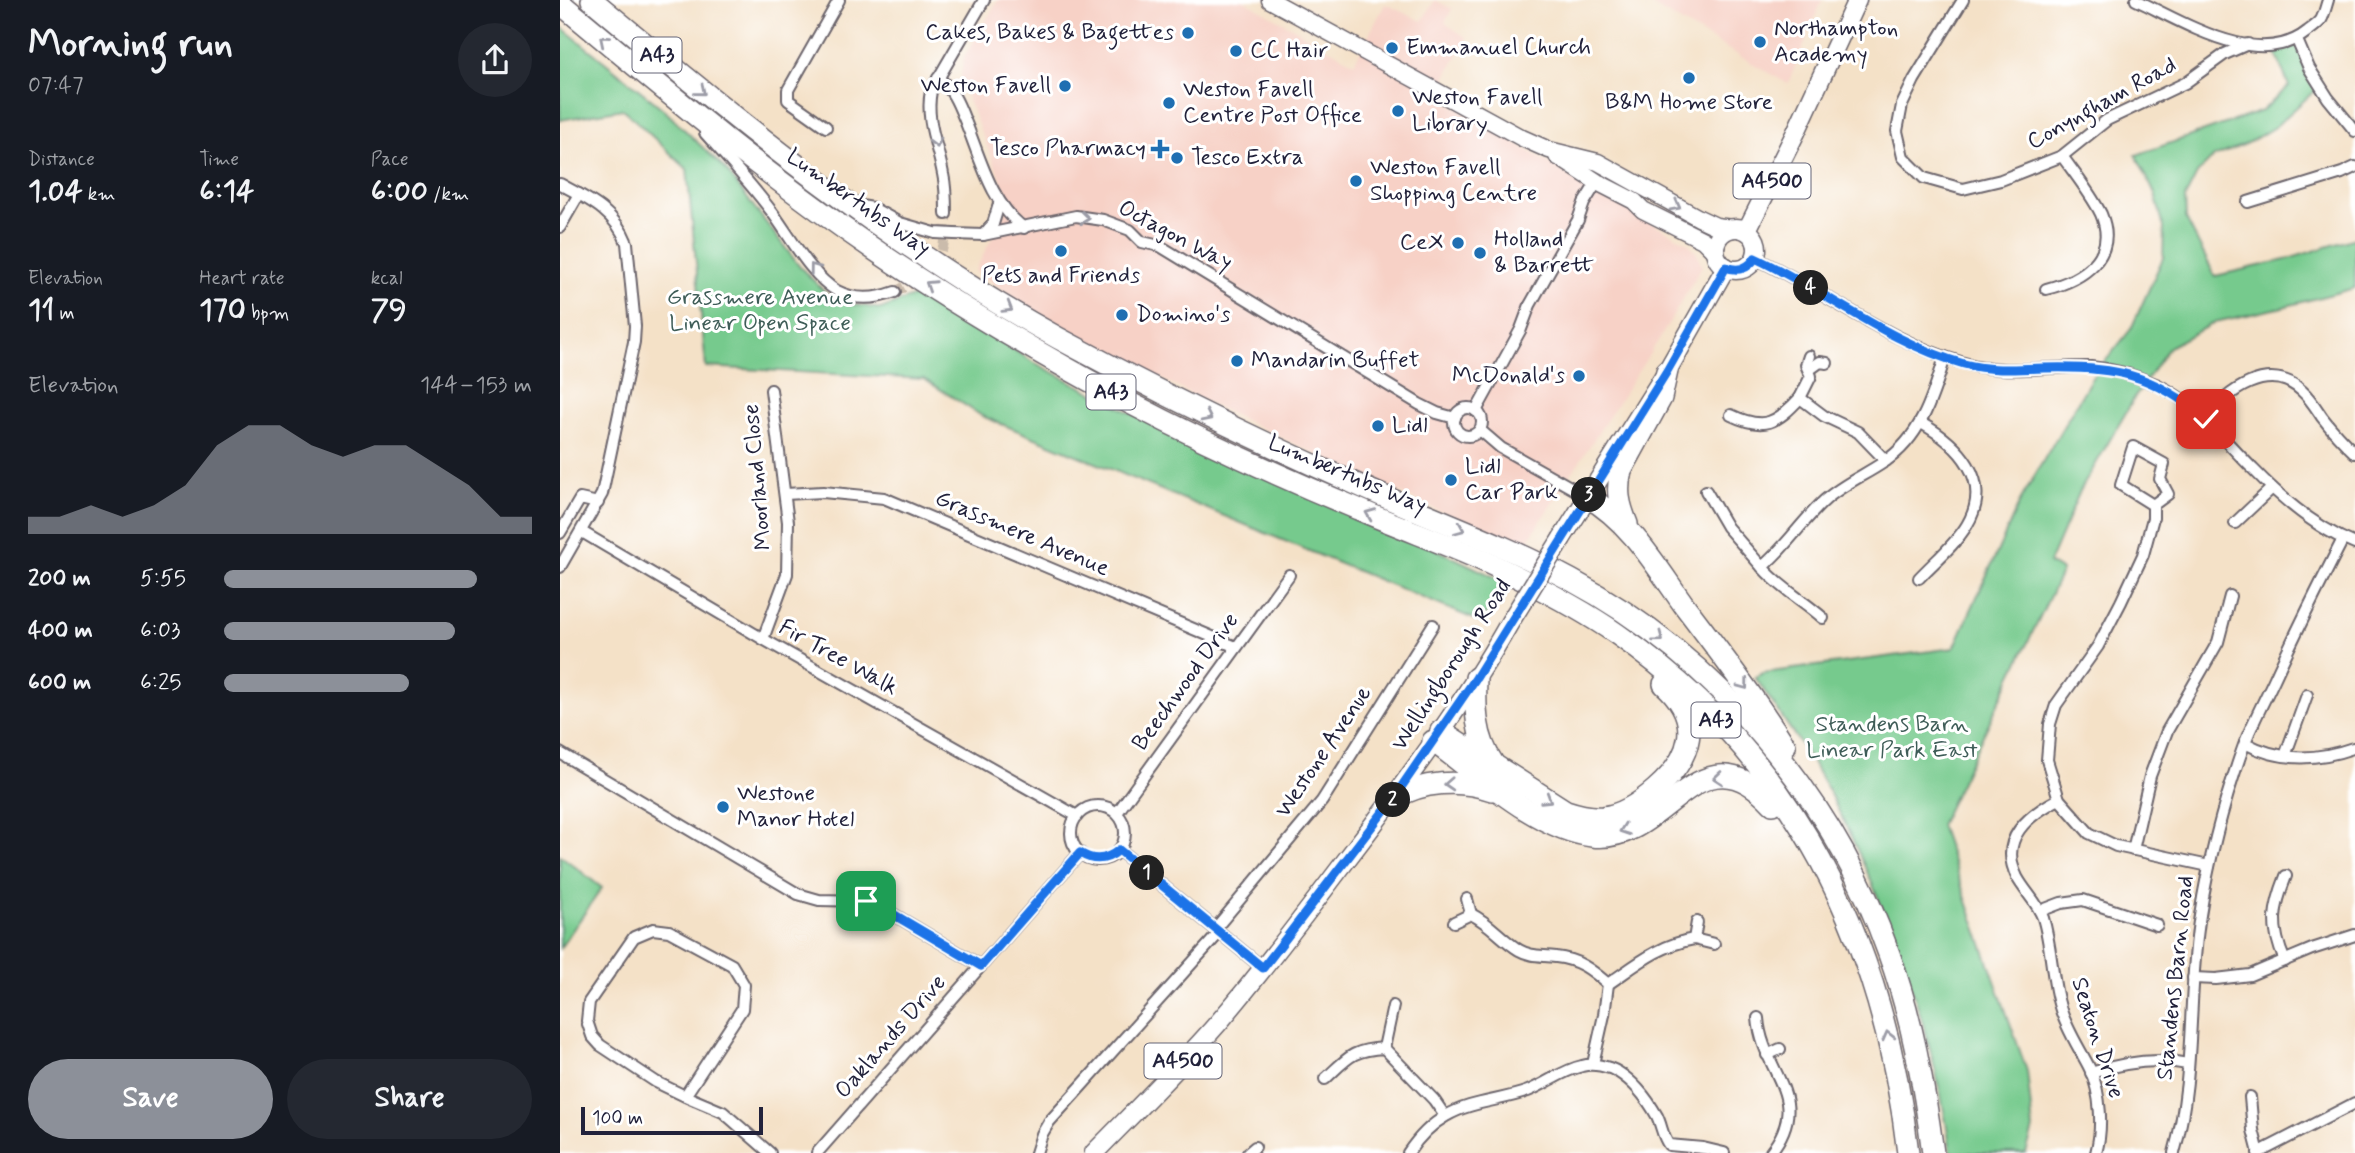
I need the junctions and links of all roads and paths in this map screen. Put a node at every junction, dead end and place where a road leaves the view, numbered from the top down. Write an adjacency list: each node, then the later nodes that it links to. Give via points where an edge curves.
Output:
1 (592, 0): 24 (highway, Lumbertubs Way / A43, one-way to 24, via 772,148)
2 (984, 0): 12 (street)
3 (1270, 0): 16 (street)
4 (1857, 0): 29 (main road, A4500, via 1796,132)
5 (1963, 0): 17 (street, Conyngham Road, via 1902,105 1897,131 1903,157 1924,178 1963,189)
6 (2136, 0): 11 (street, Conyngham Road, via 2194,29)
7 (2328, 0): 10 (street, via 2321,20)
8 (836, 1): 14 (street, via 788,90 788,100)
9 (560, 3): 13 (highway, Lumbertubs Way / A43, one-way to 9)
10 (2297, 40): 11 (street, Conyngham Road, via 2273,46); 15 (street, via 2309,68)
11 (2248, 44): 17 (street, Conyngham Road, via 2225,54 2185,83 2107,120)
12 (938, 78): 25 (street, via 958,102); 26 (street, one-way to 26, via 930,91 928,116 944,177)
13 (675, 99): 34 (street, one-way to 13, via 877,299 858,297 823,281 742,175); 67 (highway, Lumbertubs Way / A43, one-way to 13, via 1493,565 1214,445 1051,359 874,249)
14 (826, 127)
15 (2355, 131)
16 (1549, 150): 19 (street, via 1598,162); 20 (street)
17 (2062, 156): 33 (street, via 2101,215 2106,237 2092,267 2076,279)
18 (2355, 167): 23 (street)
19 (1623, 176): 20 (street); 29 (street, one-way to 29, via 1711,224)
20 (1597, 182): 32 (street, via 1703,240); 42 (street)
21 (560, 184): 22 (street)
22 (579, 194): 27 (street); 54 (street, via 613,217 627,243 635,326)
23 (2248, 202)
24 (849, 203): 30 (street, Octagon Way, via 935,233); 85 (highway, Lumbertubs Way / A43, one-way to 85, via 946,270 1054,335 1204,415 1486,540 1608,602 1677,653 1749,721 1804,788)
25 (999, 204): 28 (street); 30 (street, via 993,224)
26 (946, 214)
27 (560, 227)
28 (1024, 228): 30 (street, Octagon Way); 44 (street, Octagon Way, one-way to 44, via 1076,216 1130,230 1142,242 1160,246 1419,404)
29 (1740, 229): 31 (main road, via 1756,243); 32 (main road, via 1719,237)
30 (983, 235)
31 (1755, 258): 32 (main road, via 1745,268 1732,270); 36 (street, via 1894,335)
32 (1721, 260): 39 (main road, Wellingborough Road / A4500)
33 (2046, 289)
34 (895, 292)
35 (1809, 356): 38 (street)
36 (1945, 356): 45 (street, via 1987,367 2114,370 2173,393); 46 (street)
37 (1827, 363): 38 (street)
38 (1809, 370): 41 (street, via 1811,376)
39 (1667, 371): 53 (main road, Wellingborough Road / A4500); 57 (highway, via 1661,398 1618,483 1619,503)
40 (771, 390): 52 (street, Moorland Close)
41 (1800, 398): 43 (street, via 1773,422 1753,423); 49 (street, via 1858,432)
42 (1476, 411): 44 (street, via 1462,410); 47 (street, via 1482,417)
43 (1731, 415)
44 (1455, 418): 47 (street, via 1461,434)
45 (2206, 419): 48 (street, via 2234,391 2251,382 2285,380 2300,389); 50 (street)
46 (1921, 423): 49 (street); 65 (street, via 1963,454 1975,496 1967,525)
47 (1480, 430): 53 (street, via 1501,448)
48 (2355, 453)
49 (1886, 461): 63 (street, via 1825,500)
50 (2272, 488): 56 (street); 60 (street)
51 (1706, 491): 63 (street, via 1727,527)
52 (785, 494): 70 (street, Moorland Close, via 787,574); 71 (street, Grassmere Avenue, via 823,492 884,498)
53 (1588, 497): 57 (highway); 72 (main road, Wellingborough Road / A4500, bridge)
54 (598, 503): 58 (street); 59 (street, via 580,499)
55 (2153, 505): 55 (street, via 2121,485 2133,447 2164,464 2160,479 2168,495); 82 (street, via 2143,555 2132,579 2098,646 2056,705 2048,760)
56 (2235, 523)
57 (1630, 531): 85 (highway, one-way to 85, via 1779,736)
58 (582, 532): 62 (street); 70 (street, Fir Tree Walk)
59 (560, 533)
60 (2343, 539): 61 (street); 75 (street, Standens Barn Road)
61 (2355, 544)
62 (562, 560)
63 (1762, 568): 68 (street)
64 (1289, 575): 71 (street, Beechwood Drive)
65 (1919, 578)
66 (2230, 596): 87 (street, via 2218,642 2167,731 2150,776)
67 (1587, 615): 79 (highway, one-way to 67, via 1566,811 1605,817 1642,801 1686,753 1690,736 1682,704); 88 (highway, Lumbertubs Way / A43, via 1699,701 1759,767)
68 (1823, 618)
69 (1433, 625): 98 (street, Westone Avenue, via 1322,801)
70 (763, 639): 84 (street, Fir Tree Walk)
71 (1236, 647): 83 (street, Beechwood Drive)
72 (1476, 678): 74 (main road, Wellingborough Road / A4500); 79 (highway, via 1478,729)
73 (2307, 695): 78 (street)
74 (1437, 736): 79 (highway); 80 (highway); 81 (main road, Wellingborough Road / A4500)
75 (2245, 743): 78 (street); 90 (street, Standens Barn Road)
76 (2353, 748): 78 (street, via 2321,758)
77 (560, 753): 103 (street, via 798,894 819,900 866,901)
78 (2285, 756)
79 (1495, 765)
80 (1507, 796): 81 (highway, one-way to 81, via 1460,783 1416,788); 88 (highway, one-way to 80, via 1794,835 1757,787 1741,778 1699,781 1650,818 1623,832 1595,837 1566,831)
81 (1393, 799): 104 (main road, Wellingborough Road / A4500)
82 (2059, 799): 87 (street, via 2089,833); 93 (street, Seaton Drive, via 2024,822 2014,836 2013,866)
83 (1117, 813): 84 (street, via 1093,806); 86 (street, via 1125,828)
84 (1077, 816): 89 (street, via 1071,837)
85 (1836, 839): 109 (highway, Lumbertubs Way / A43, via 1889,952)
86 (1119, 850): 89 (street, via 1103,859); 98 (street)
87 (2133, 850): 90 (street)
88 (1816, 852): 122 (highway, Lumbertubs Way / A43, one-way to 88, via 1876,990 1859,941)
89 (1080, 853): 103 (street, Oaklands Drive)
90 (2209, 866): 105 (street, Standens Barn Road)
91 (2286, 876): 102 (street, via 2273,925)
92 (1468, 898): 94 (street)
93 (2040, 911): 97 (street, via 2083,900); 115 (street, Seaton Drive, via 2060,1009)
94 (1471, 914): 95 (street); 106 (street, via 1518,950 1575,961)
95 (1454, 922)
96 (1697, 922): 100 (street)
97 (2157, 925)
98 (1218, 931): 104 (street); 126 (street, Westone Avenue, via 1049,1122)
99 (2355, 935): 102 (street)
100 (1694, 939): 101 (street); 106 (street, via 1646,956)
101 (1714, 944)
102 (2285, 961): 105 (street, via 2237,978)
103 (981, 966): 125 (street, Oaklands Drive)
104 (1263, 968): 127 (main road, Wellingborough Road / A4500)
105 (2193, 978): 114 (street, Standens Barn Road)
106 (1608, 984): 113 (street)
107 (1393, 1006): 110 (street)
108 (1758, 1018): 112 (street)
109 (1911, 1026): 120 (highway, Lumbertubs Way / A43); 133 (highway, via 1909,1063)
110 (1384, 1048): 116 (street, via 1359,1050); 121 (street)
111 (1780, 1049): 112 (street)
112 (1766, 1055): 130 (street, via 1787,1096 1789,1112)
113 (1593, 1064): 121 (street, via 1579,1066 1528,1091); 123 (street, via 1616,1071 1633,1085 1658,1119)
114 (2187, 1064): 115 (street, via 2141,1061); 137 (street, Standens Barn Road, via 2183,1120)
115 (2091, 1073): 136 (street, Seaton Drive, via 2099,1113)
116 (1325, 1079)
117 (685, 1096): 117 (street, via 600,1045 587,1021 589,1002 634,937 653,929 669,931 732,965 744,985 742,1009); 124 (street, via 723,1112)
118 (2250, 1097): 138 (street)
119 (2353, 1107): 138 (street)
120 (1927, 1111): 134 (highway, Lumbertubs Way / A43); 135 (highway)
121 (1445, 1116): 128 (street)
122 (1905, 1127): 131 (highway); 132 (highway, Lumbertubs Way / A43)
123 (1668, 1149): 129 (street)
124 (770, 1153)
125 (817, 1153)
126 (1036, 1153)
127 (1094, 1153)
128 (1408, 1153)
129 (1724, 1153)
130 (1770, 1153)
131 (1903, 1153)
132 (1908, 1153)
133 (1923, 1153)
134 (1933, 1153)
135 (1942, 1153)
136 (2096, 1153)
137 (2174, 1153)
138 (2259, 1153)

